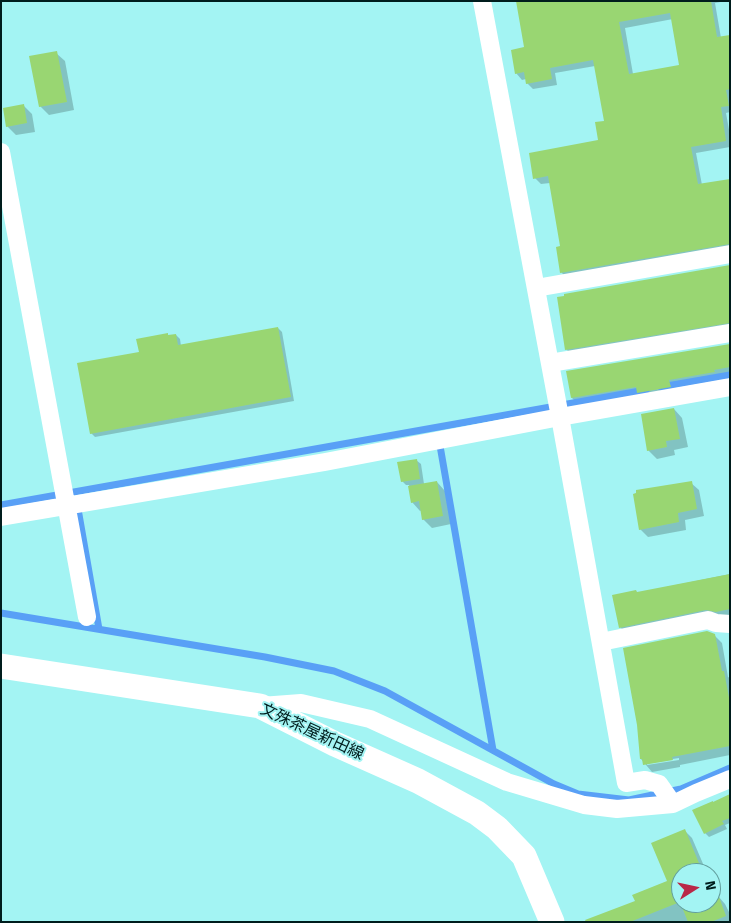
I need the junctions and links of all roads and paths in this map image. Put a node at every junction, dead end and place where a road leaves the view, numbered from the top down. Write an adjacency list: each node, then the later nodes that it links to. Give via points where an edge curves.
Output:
1 (482, 1): 4 (street)
2 (1, 152): 9 (street)
3 (730, 254): 4 (street)
4 (536, 288): 6 (street)
5 (730, 333): 6 (street)
6 (550, 364): 8 (street)
7 (730, 387): 8 (street)
8 (560, 417): 9 (street, via 316,464); 13 (street)
9 (66, 506): 10 (street); 11 (street)
10 (1, 517)
11 (87, 617)
12 (730, 624): 13 (street, via 708,620)
13 (601, 642): 17 (street, via 626,782 645,780 659,784)
14 (1, 666): 15 (main road, 文殊茶屋新田線)
15 (260, 706): 17 (street, via 301,703 370,719 507,782 584,805 617,809); 18 (main road, 文殊茶屋新田線, via 478,813 524,856)
16 (730, 780): 17 (street)
17 (673, 804)
18 (552, 922)

